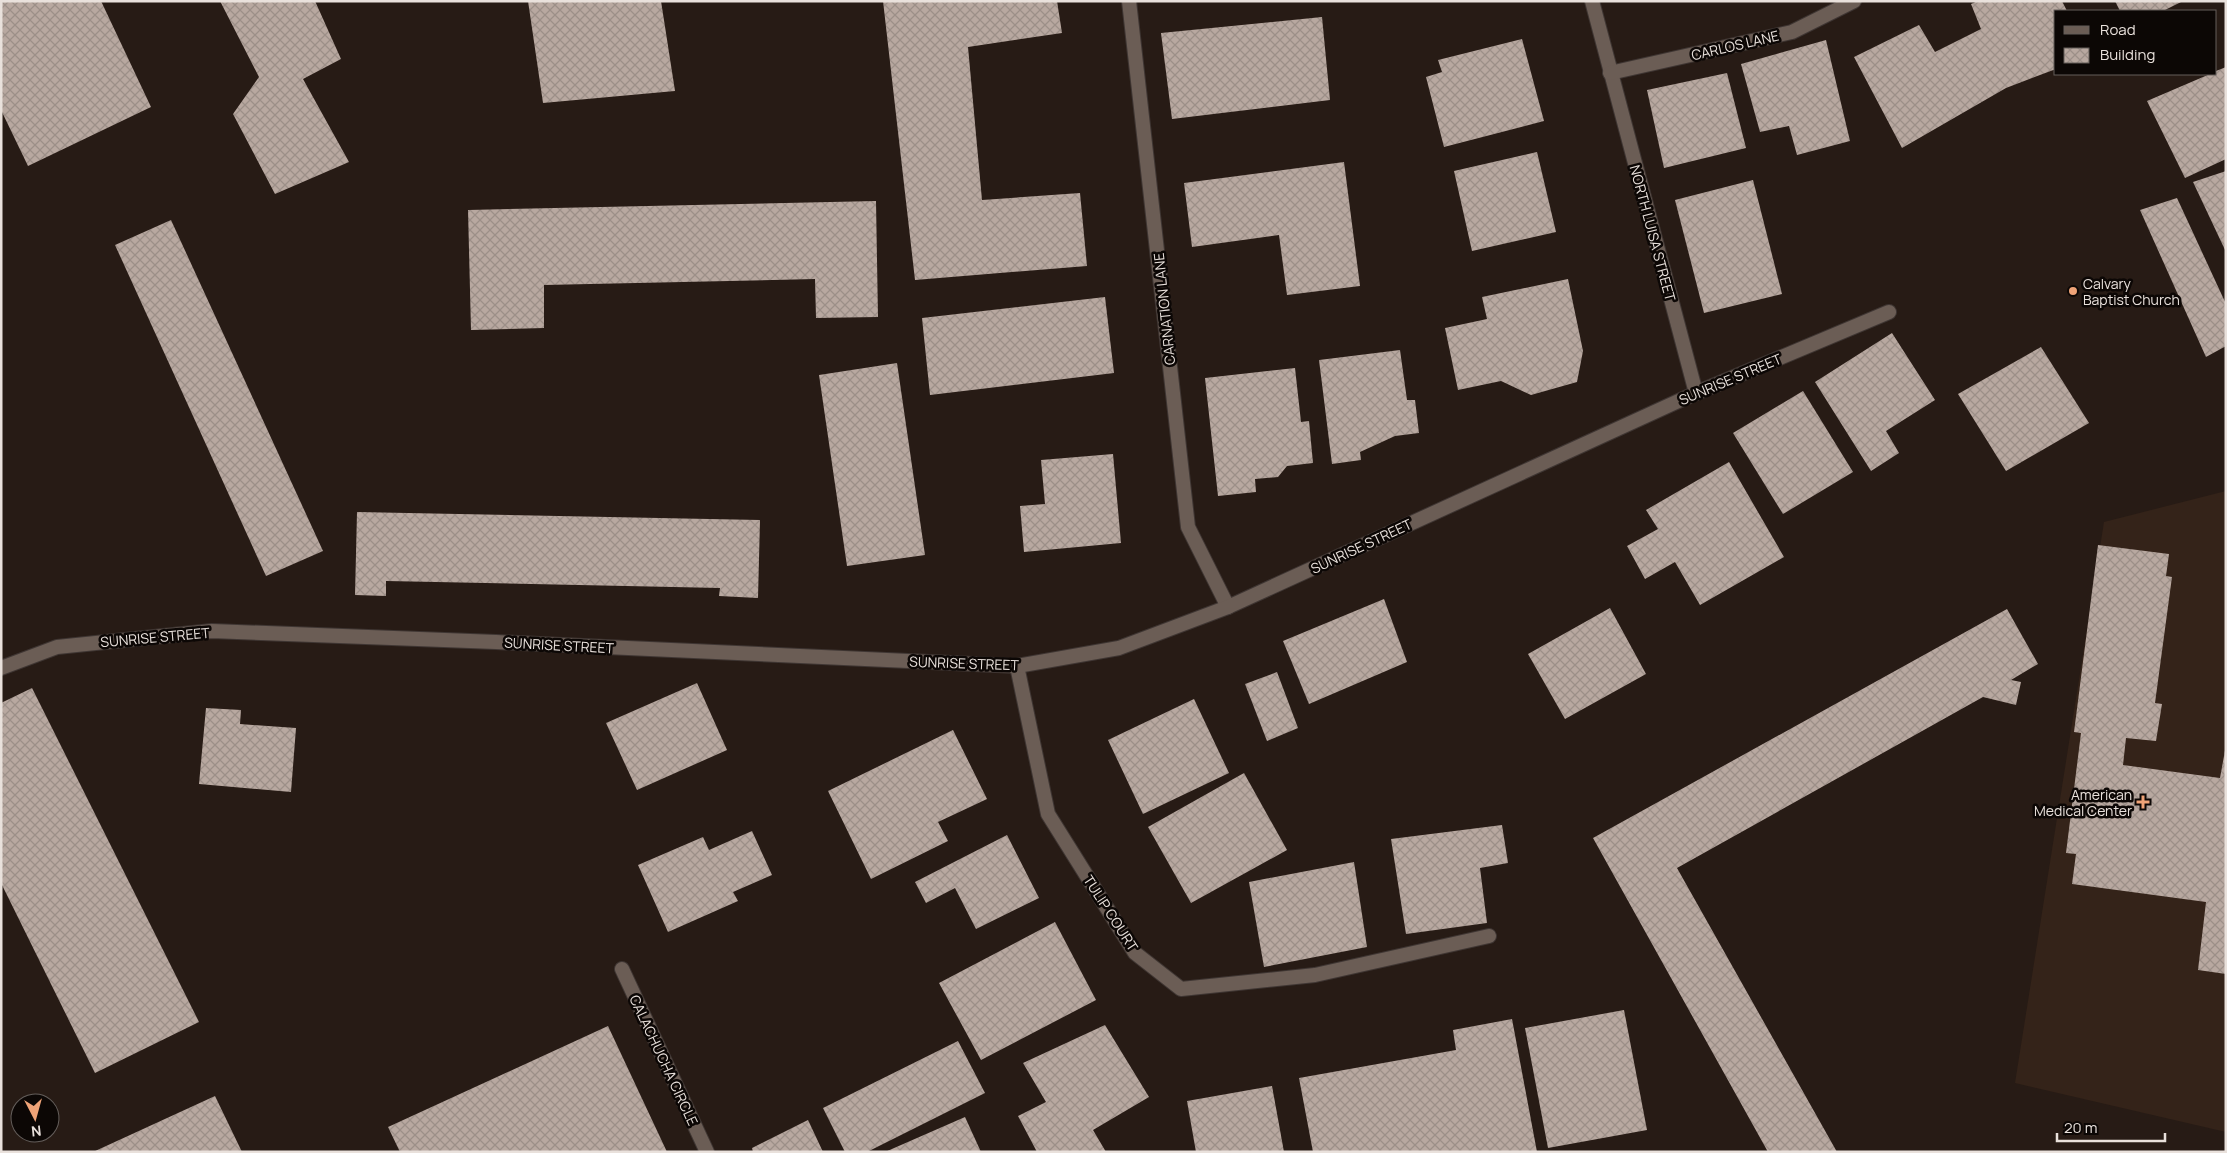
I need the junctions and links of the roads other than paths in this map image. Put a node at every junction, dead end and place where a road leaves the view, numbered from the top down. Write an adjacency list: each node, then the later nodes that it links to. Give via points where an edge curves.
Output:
1 (1129, 1): 7 (street, CARNATION LANE, via 1188,528)
2 (1592, 1): 4 (street, NORTH LUISA STREET)
3 (1854, 1): 4 (street, CARLOS LANE, via 1792,32)
4 (1610, 73): 6 (street, NORTH LUISA STREET)
5 (1889, 312): 6 (street, SUNRISE STREET)
6 (1696, 393): 7 (street, SUNRISE STREET)
7 (1228, 607): 8 (street, SUNRISE STREET, via 1119,648)
8 (1017, 666): 9 (street, SUNRISE STREET, via 212,631 57,647); 10 (street, TULIP COURT, via 1048,814 1135,953 1181,989 1315,975)
9 (1, 668)
10 (1489, 936)
11 (622, 969): 12 (street, CALACHUCHA CIRCLE)
12 (707, 1152)

